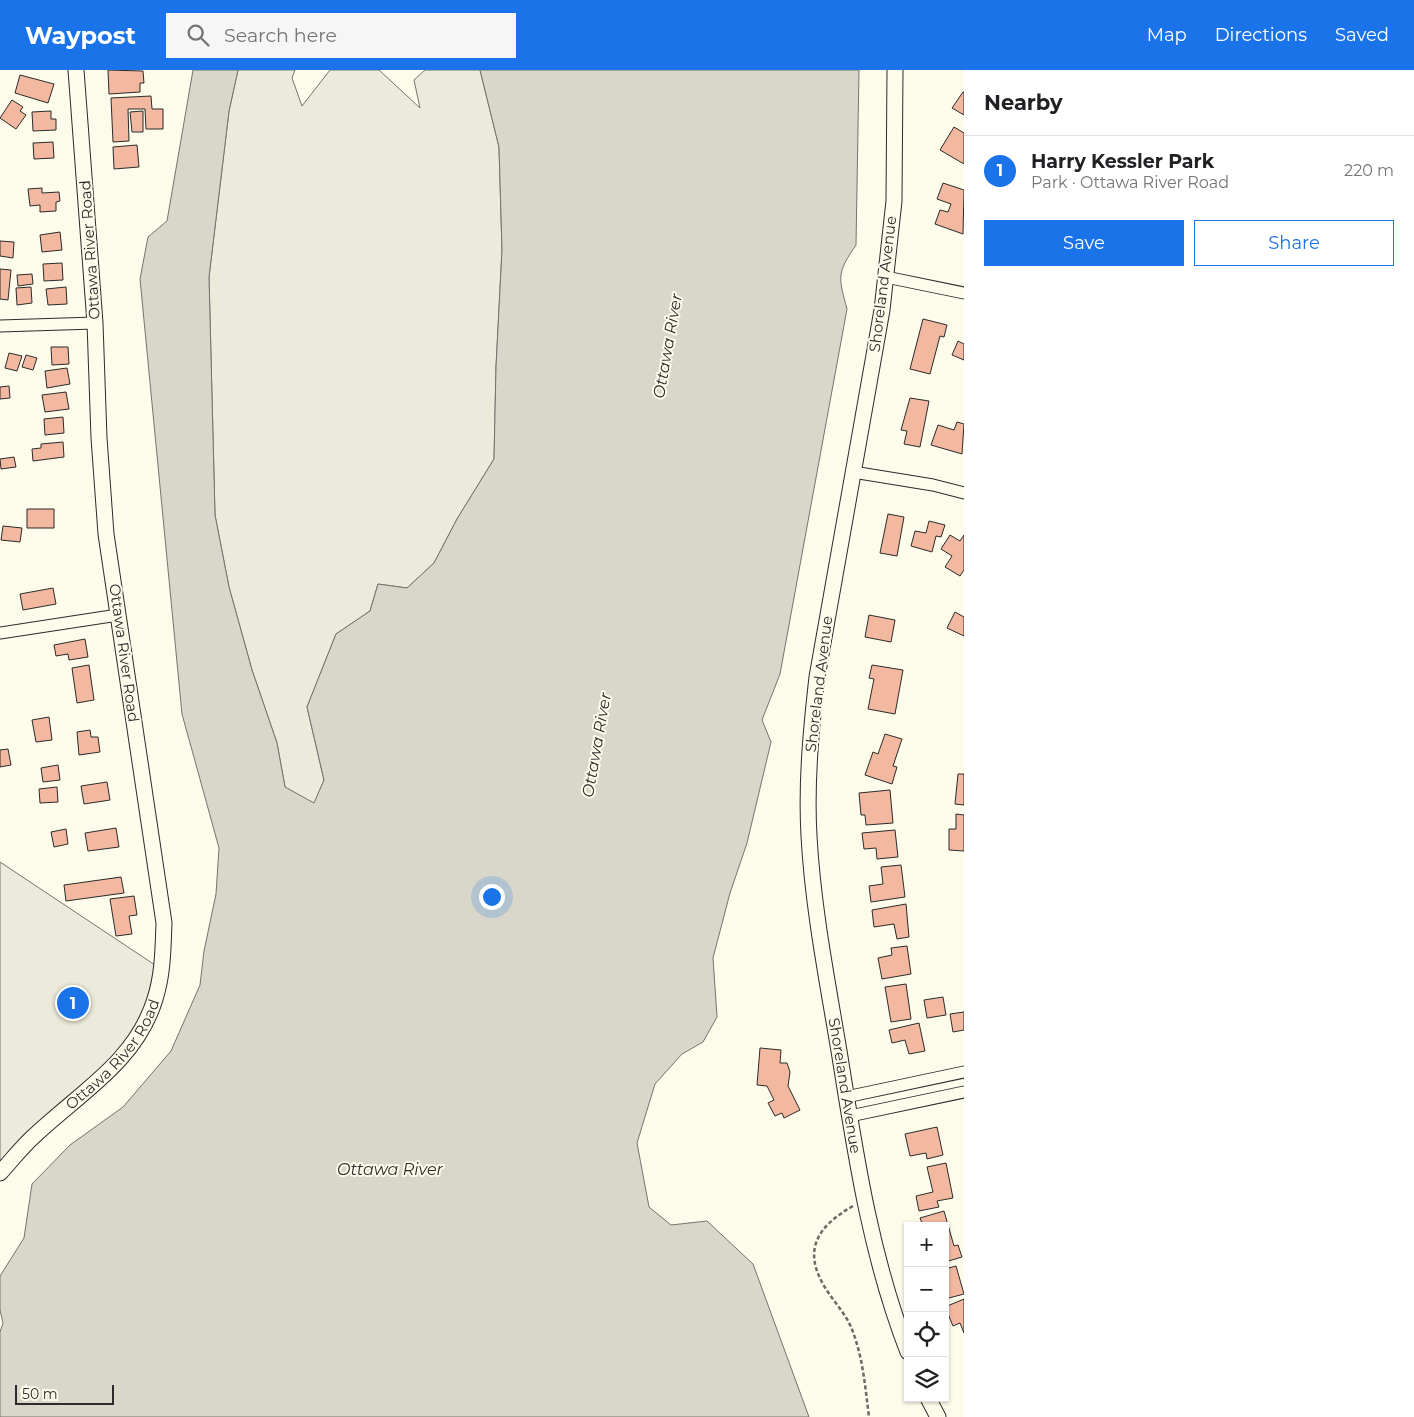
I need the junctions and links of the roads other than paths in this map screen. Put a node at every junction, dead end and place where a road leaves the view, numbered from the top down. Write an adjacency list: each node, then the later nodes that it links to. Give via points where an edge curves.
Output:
1 (76, 70): 5 (street, Ottawa River Road)
2 (895, 70): 3 (street, Shoreland Avenue, via 894,201)
3 (886, 277): 4 (street); 7 (street, Shoreland Avenue)
4 (964, 293)
5 (96, 323): 6 (street); 9 (street, Ottawa River Road, via 103,494)
6 (0, 326)
7 (853, 472): 8 (street); 13 (street, Shoreland Avenue, via 817,677 809,743 809,836)
8 (964, 493)
9 (118, 615): 10 (street); 15 (street, Ottawa River Road, via 164,923 163,965 155,1000 128,1052 33,1137)
10 (0, 633)
11 (964, 1072): 13 (street)
12 (964, 1092): 14 (street)
13 (846, 1097): 14 (street, Shoreland Avenue)
14 (850, 1116): 16 (street, Shoreland Avenue, via 864,1201 883,1278)
15 (0, 1174)
16 (904, 1340)
17 (930, 1402): 18 (street)
18 (938, 1417)

